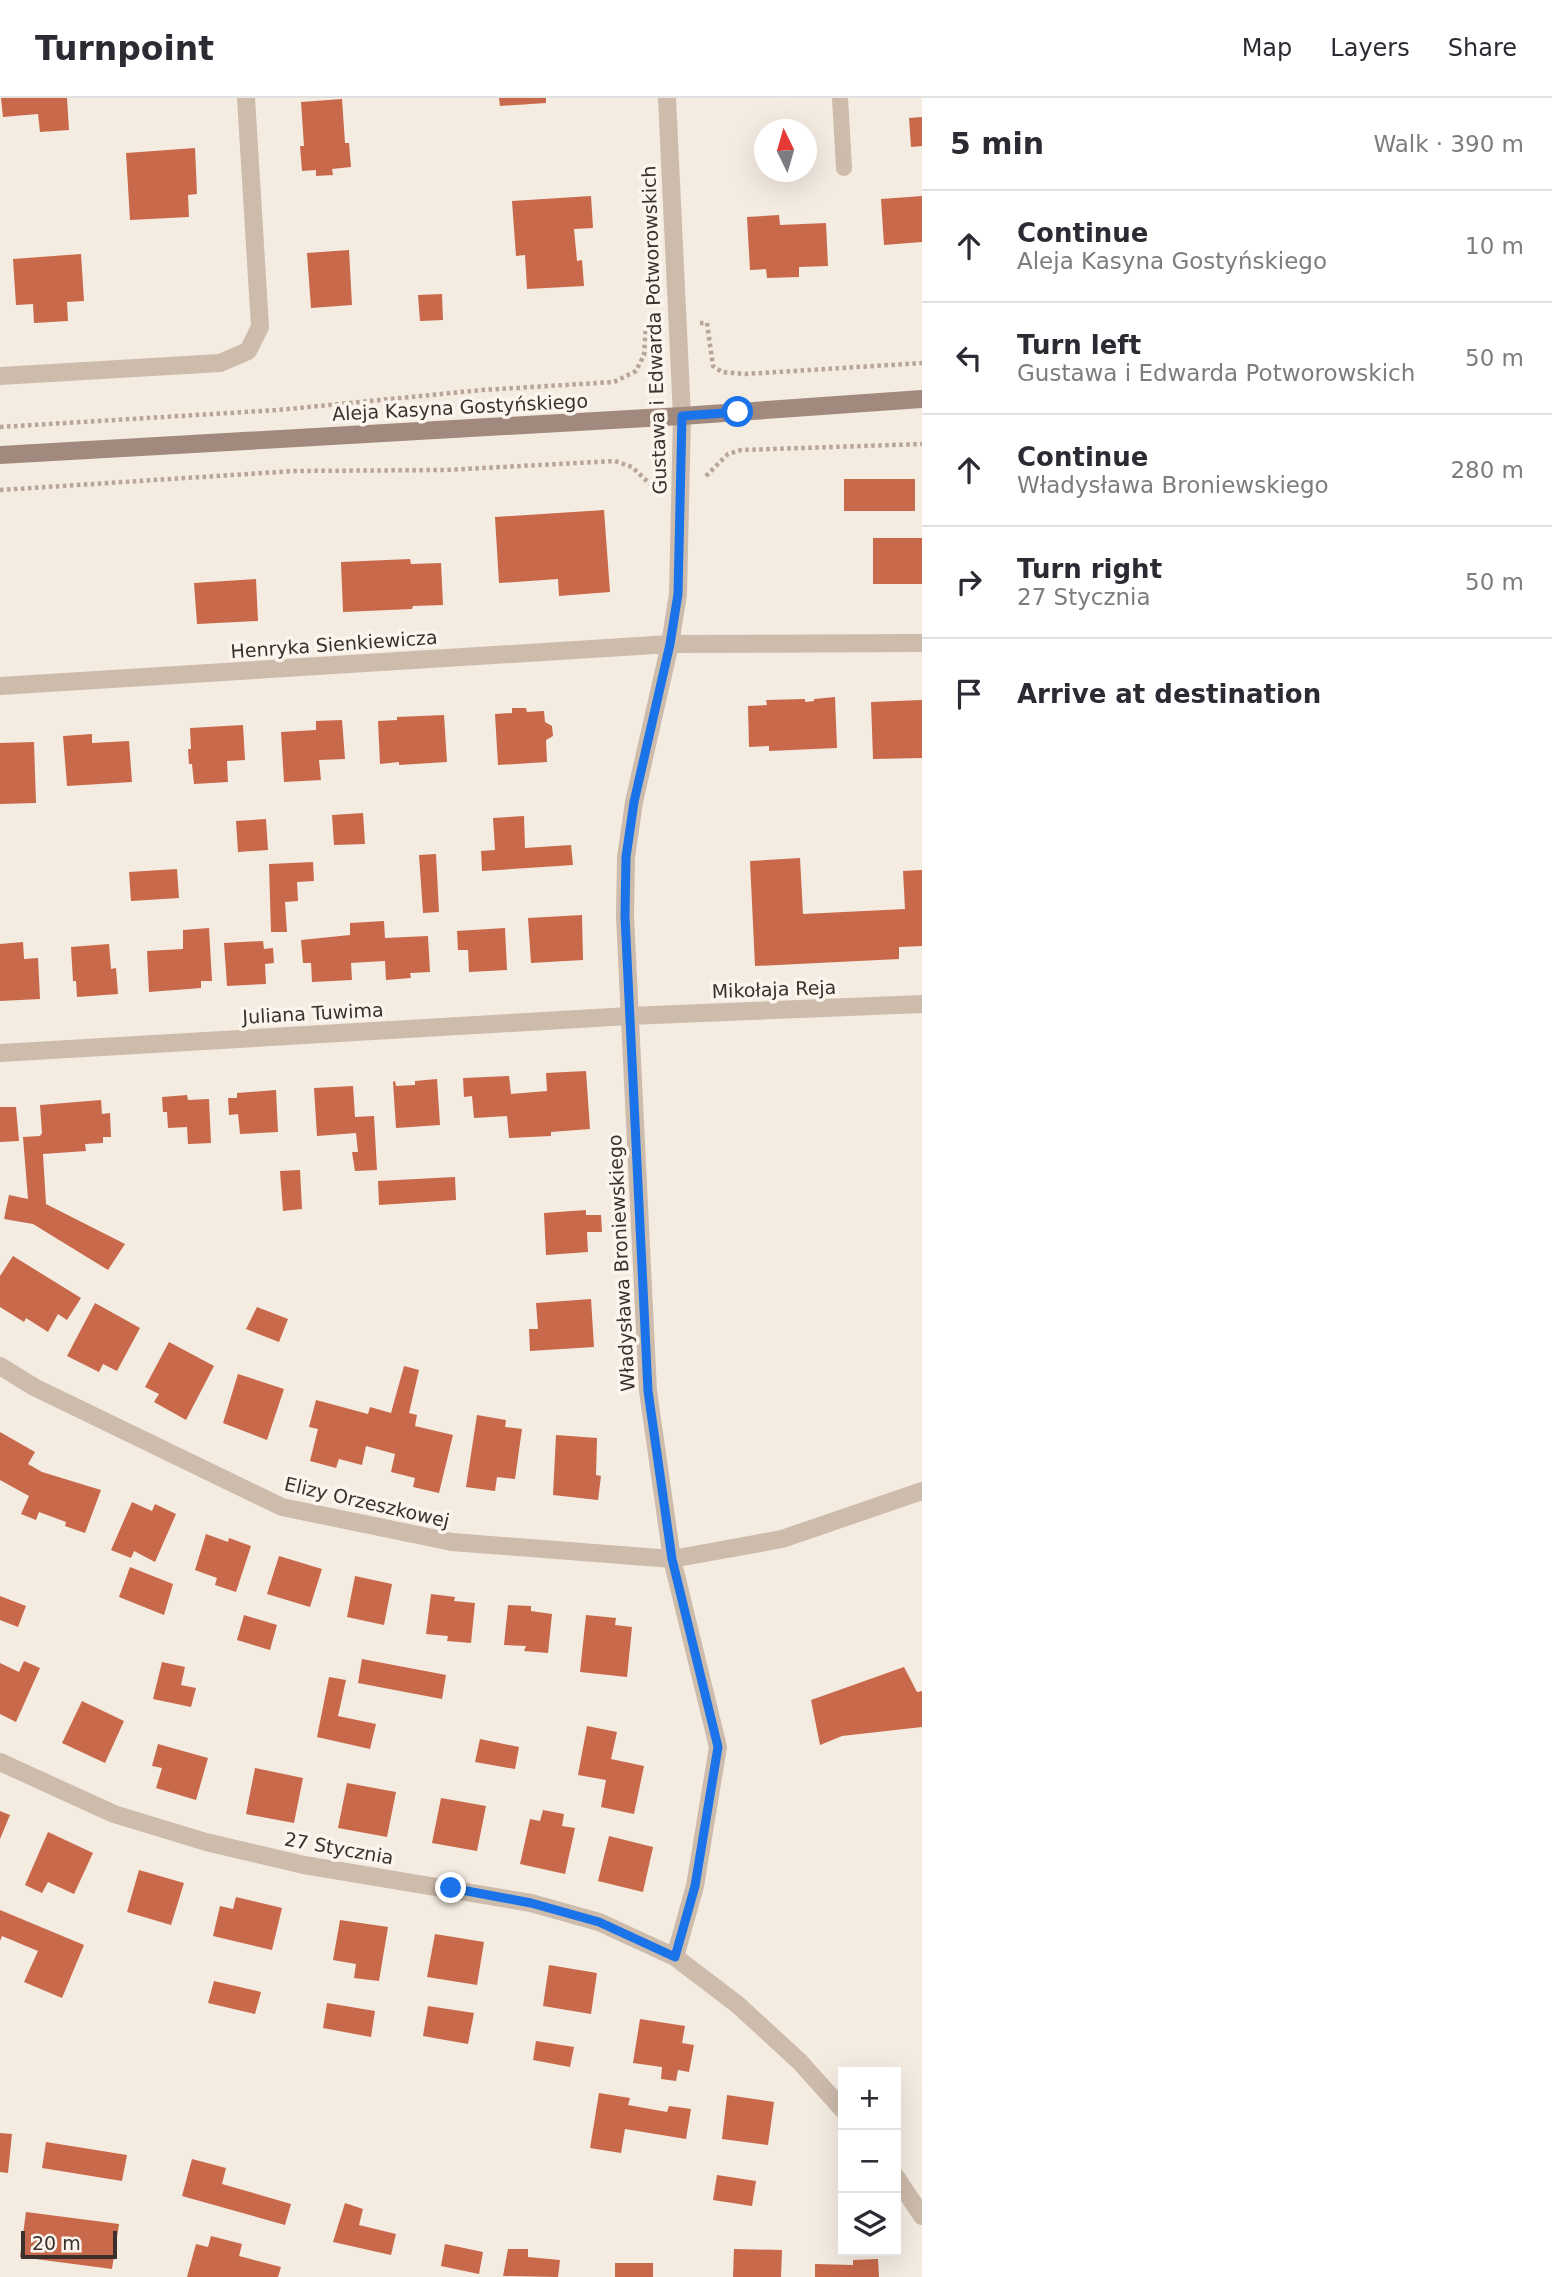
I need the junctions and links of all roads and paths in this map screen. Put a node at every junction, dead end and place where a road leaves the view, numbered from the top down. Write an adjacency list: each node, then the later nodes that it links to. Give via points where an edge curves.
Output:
1 (246, 98): 7 (street, via 260,327 248,351 220,363)
2 (667, 98): 5 (street, Gustawa i Edwarda Potworowskich)
3 (840, 98): 4 (lane)
4 (844, 167)
5 (677, 324): 6 (path, via 707,323 713,366 722,372); 9 (street, Gustawa i Edwarda Potworowskich); 10 (path, via 646,326 636,371 621,381 278,410)
6 (922, 363)
7 (0, 376)
8 (922, 399): 9 (street, Aleja Kasyna Gostyńskiego)
9 (682, 416): 12 (street, Aleja Kasyna Gostyńskiego); 13 (street, Gustawa i Edwarda Potworowskich)
10 (0, 426)
11 (922, 444): 13 (path, via 741,450 728,454 700,483)
12 (0, 455)
13 (680, 484): 14 (path, via 650,484 632,467 615,461 445,470 294,471); 16 (street, Gustawa i Edwarda Potworowskich, via 678,594)
14 (0, 490)
15 (922, 643): 16 (street, Henryka Sienkiewicza)
16 (670, 644): 17 (street, Henryka Sienkiewicza); 19 (street, Władysława Broniewskiego, via 626,857)
17 (0, 686)
18 (922, 1004): 19 (street, Mikołaja Reja)
19 (629, 1016): 20 (street, Juliana Tuwima); 23 (street, Władysława Broniewskiego, via 648,1391)
20 (0, 1052)
21 (0, 1366): 23 (street, Elizy Orzeszkowej, via 34,1387 282,1507 452,1542)
22 (922, 1491): 23 (street, Elizy Orzeszkowej, via 782,1539)
23 (672, 1559): 25 (street, Władysława Broniewskiego, via 718,1747 695,1886)
24 (0, 1762): 25 (street, 27 Stycznia, via 114,1814 206,1842 304,1864 531,1903 599,1922)
25 (675, 1957): 26 (street, 27 Stycznia, via 738,2005)
26 (838, 2104)
27 (901, 2184): 28 (street)
28 (922, 2216)

